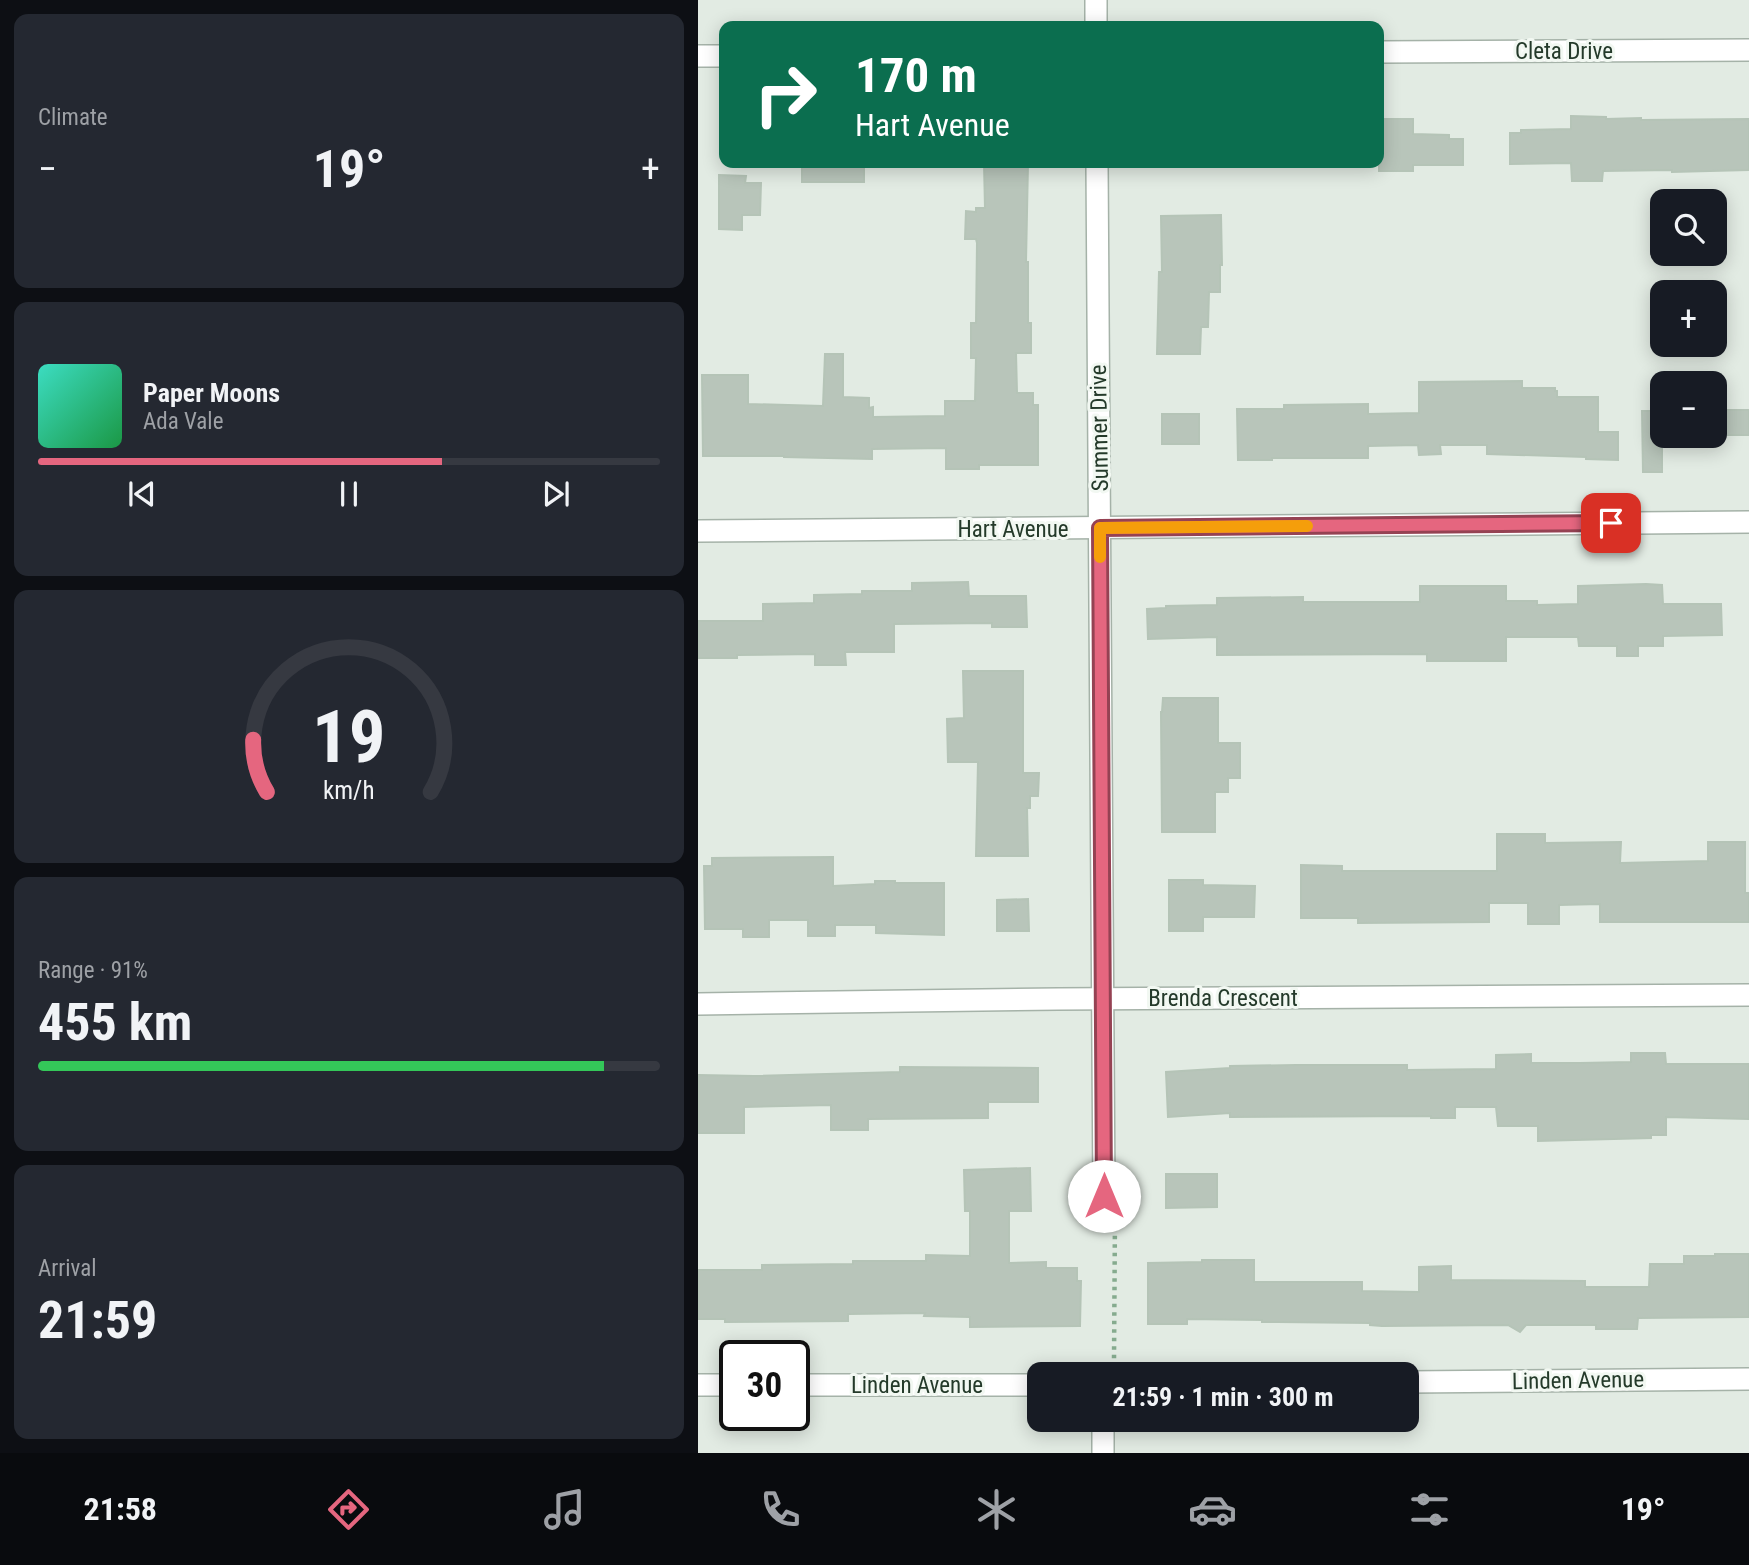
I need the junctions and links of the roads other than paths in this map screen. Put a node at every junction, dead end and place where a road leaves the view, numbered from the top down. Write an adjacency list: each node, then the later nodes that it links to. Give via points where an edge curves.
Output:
1 (1096, 0): 2 (street)
2 (1096, 21)
3 (1749, 50): 4 (street, Cleta Drive)
4 (1384, 52)
5 (698, 56): 6 (street)
6 (719, 56)
7 (1097, 168): 9 (street, Summer Drive)
8 (1749, 522): 9 (street, Hart Avenue)
9 (1100, 528): 10 (street, Hart Avenue); 12 (street, Summer Drive)
10 (698, 531)
11 (1749, 995): 12 (street, Brenda Crescent)
12 (1103, 999): 13 (street, Brenda Crescent); 14 (street, Summer Drive)
13 (698, 1004)
14 (1104, 1196)
15 (1749, 1379): 16 (street, Linden Avenue)
16 (1419, 1382)
17 (698, 1385): 18 (street)
18 (719, 1385)
19 (810, 1385): 20 (street, Linden Avenue)
20 (1027, 1385)
21 (1103, 1432): 22 (street)
22 (1103, 1453)

